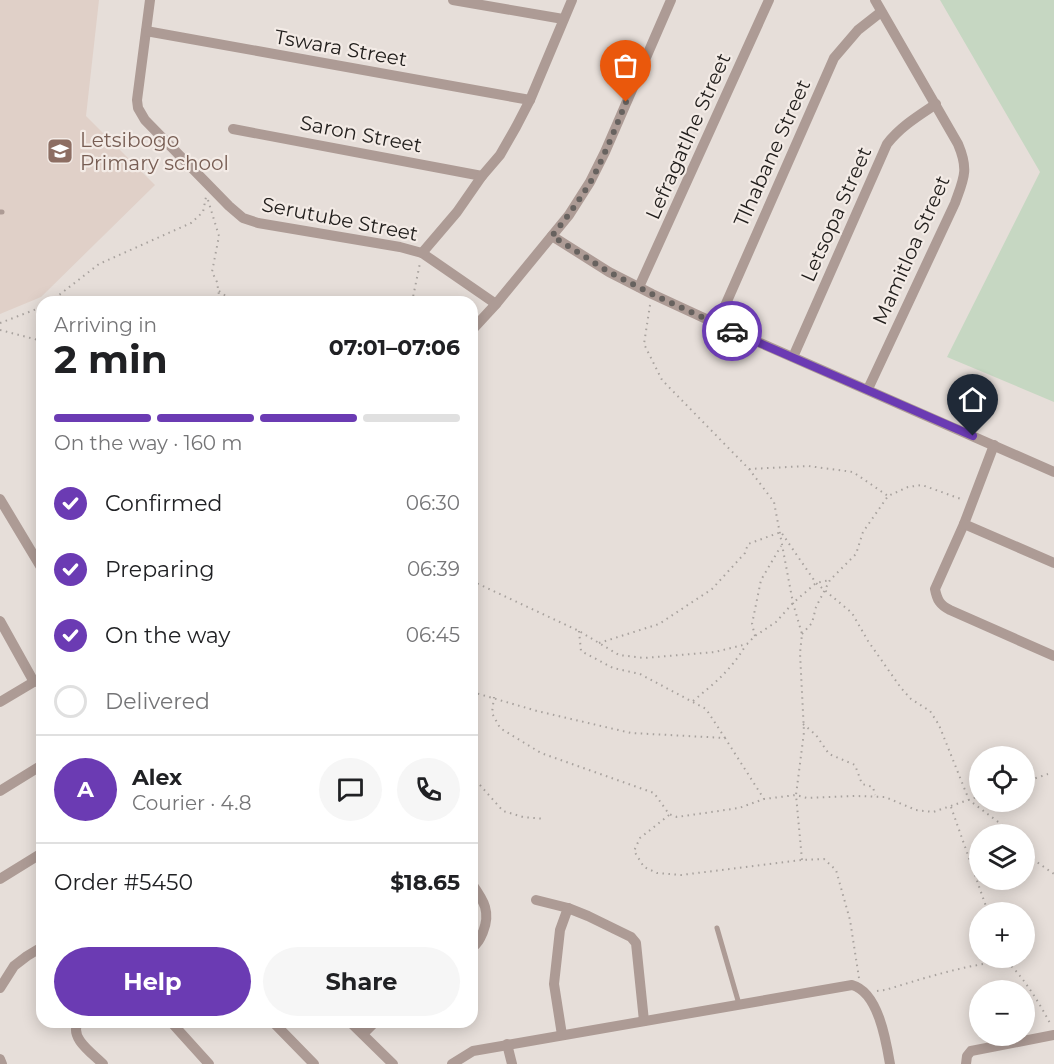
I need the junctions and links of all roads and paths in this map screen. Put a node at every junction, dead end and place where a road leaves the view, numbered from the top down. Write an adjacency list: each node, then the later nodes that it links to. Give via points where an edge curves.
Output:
1 (150, 0): 9 (street, Serutube Street)
2 (453, 0): 8 (street)
3 (572, 0): 8 (street)
4 (671, 0): 14 (street, via 590,182)
5 (769, 0): 16 (street, Lefragatlhe Street)
6 (874, 0): 7 (street, Mamitloa Street)
7 (882, 12): 11 (street, Mamitloa Street); 27 (street, Tlhabane Street, via 858,30 834,58)
8 (563, 19): 10 (street)
9 (146, 31): 10 (street, Tswara Street); 15 (street, Serutube Street, via 138,108 145,120 243,218)
10 (530, 100): 13 (street, via 500,155)
11 (936, 104): 30 (street, Letsopa Street, via 904,126 887,144); 31 (street, Mamitloa Street, via 963,156 964,179)
12 (233, 129): 13 (street, Saron Street)
13 (482, 176): 15 (street)
14 (552, 236): 16 (street); 23 (street)
15 (423, 253): 22 (path); 23 (street, Serutube Street)
16 (639, 286): 18 (street)
17 (218, 290): 19 (path, via 212,272 219,236 206,196 203,212 192,222 99,264); 20 (path); 21 (path)
18 (652, 294): 27 (street); 33 (path, via 644,344 662,380)
19 (58, 296)
20 (219, 296)
21 (226, 296)
22 (413, 296)
23 (496, 304): 26 (street)
24 (36, 309): 25 (path)
25 (0, 323)
26 (478, 324)
27 (717, 324): 30 (street)
28 (0, 330): 29 (path)
29 (36, 339)
30 (793, 357): 31 (street)
31 (868, 389): 32 (street)
32 (994, 445): 34 (street); 37 (street)
33 (749, 469): 35 (path, via 808,466 854,472); 39 (path, via 774,502)
34 (1054, 472)
35 (888, 496): 37 (path, via 922,485); 43 (path, via 863,532 856,555)
36 (0, 499): 41 (street)
37 (972, 502): 38 (street)
38 (964, 524): 42 (street); 54 (street, via 935,589 939,602)
39 (781, 532): 40 (path); 44 (path); 52 (path, via 748,544 745,553 712,589 658,624)
40 (782, 545): 47 (path); 51 (path, via 761,580 752,624)
41 (36, 559)
42 (1054, 563)
43 (830, 580): 44 (path); 46 (path)
44 (816, 583): 46 (path); 47 (path)
45 (478, 584): 49 (path)
46 (824, 591): 50 (path, via 812,623); 71 (path, via 852,613 901,688 930,711)
47 (793, 603): 50 (path); 51 (path, via 776,622)
48 (0, 621): 55 (street)
49 (579, 631): 52 (path); 59 (path, via 581,651 613,668 640,674)
50 (802, 634): 61 (path)
51 (754, 636): 53 (path)
52 (599, 643): 53 (path, via 619,655 644,658 715,652)
53 (747, 644): 59 (path, via 725,675)
54 (1054, 656)
55 (36, 676)
56 (36, 680): 60 (street)
57 (478, 693): 58 (path)
58 (494, 697): 62 (path, via 631,733); 74 (path, via 492,713 500,728 541,753 654,793)
59 (693, 701): 62 (path, via 706,709)
60 (0, 702)
61 (803, 724): 68 (path); 69 (path, via 829,754 855,765 862,784 873,787)
62 (725, 738): 70 (path)
63 (36, 769): 67 (street)
64 (1048, 774): 65 (path)
65 (1035, 778)
66 (478, 783): 75 (path, via 503,811)
67 (0, 791)
68 (796, 795): 69 (path); 70 (path); 78 (path)
69 (875, 797): 72 (path, via 885,797 916,810 933,812)
70 (764, 799): 74 (path, via 739,808 677,817)
71 (969, 800): 72 (path)
72 (951, 806): 84 (path)
73 (985, 812): 76 (path)
74 (669, 814): 78 (path, via 640,838 634,850 644,867 657,873 681,875)
75 (545, 819)
76 (1001, 824)
77 (36, 857): 81 (street)
78 (802, 860): 92 (path, via 824,859 836,870 850,920)
79 (1035, 861): 80 (path)
80 (1054, 873)
81 (0, 879)
82 (478, 893): 87 (street, via 488,921)
83 (536, 900): 85 (street)
84 (985, 902)
85 (568, 908): 94 (street, via 636,943); 102 (street, via 560,930 554,984)
86 (717, 928): 93 (lane)
87 (478, 943)
88 (36, 951): 91 (street, via 14,966)
89 (969, 967): 92 (path, via 885,990)
90 (1013, 968): 100 (path)
91 (0, 988)
92 (862, 989): 93 (street, via 852,985); 113 (street, via 871,1000)
93 (739, 1004): 94 (street)
94 (644, 1021): 102 (street)
95 (75, 1028): 107 (street, via 77,1037)
96 (176, 1028): 108 (street)
97 (279, 1028): 109 (street)
98 (356, 1028): 101 (street)
99 (369, 1028): 101 (street)
100 (1054, 1030)
101 (363, 1034): 110 (street)
102 (561, 1035): 104 (street)
103 (1054, 1035): 114 (street, via 971,1051)
104 (507, 1044): 111 (street, via 473,1051); 112 (street)
105 (0, 1059): 106 (street)
106 (2, 1064)
107 (103, 1064)
108 (209, 1064)
109 (315, 1064)
110 (393, 1064)
111 (452, 1064)
112 (512, 1064)
113 (890, 1064)
114 (966, 1064)

